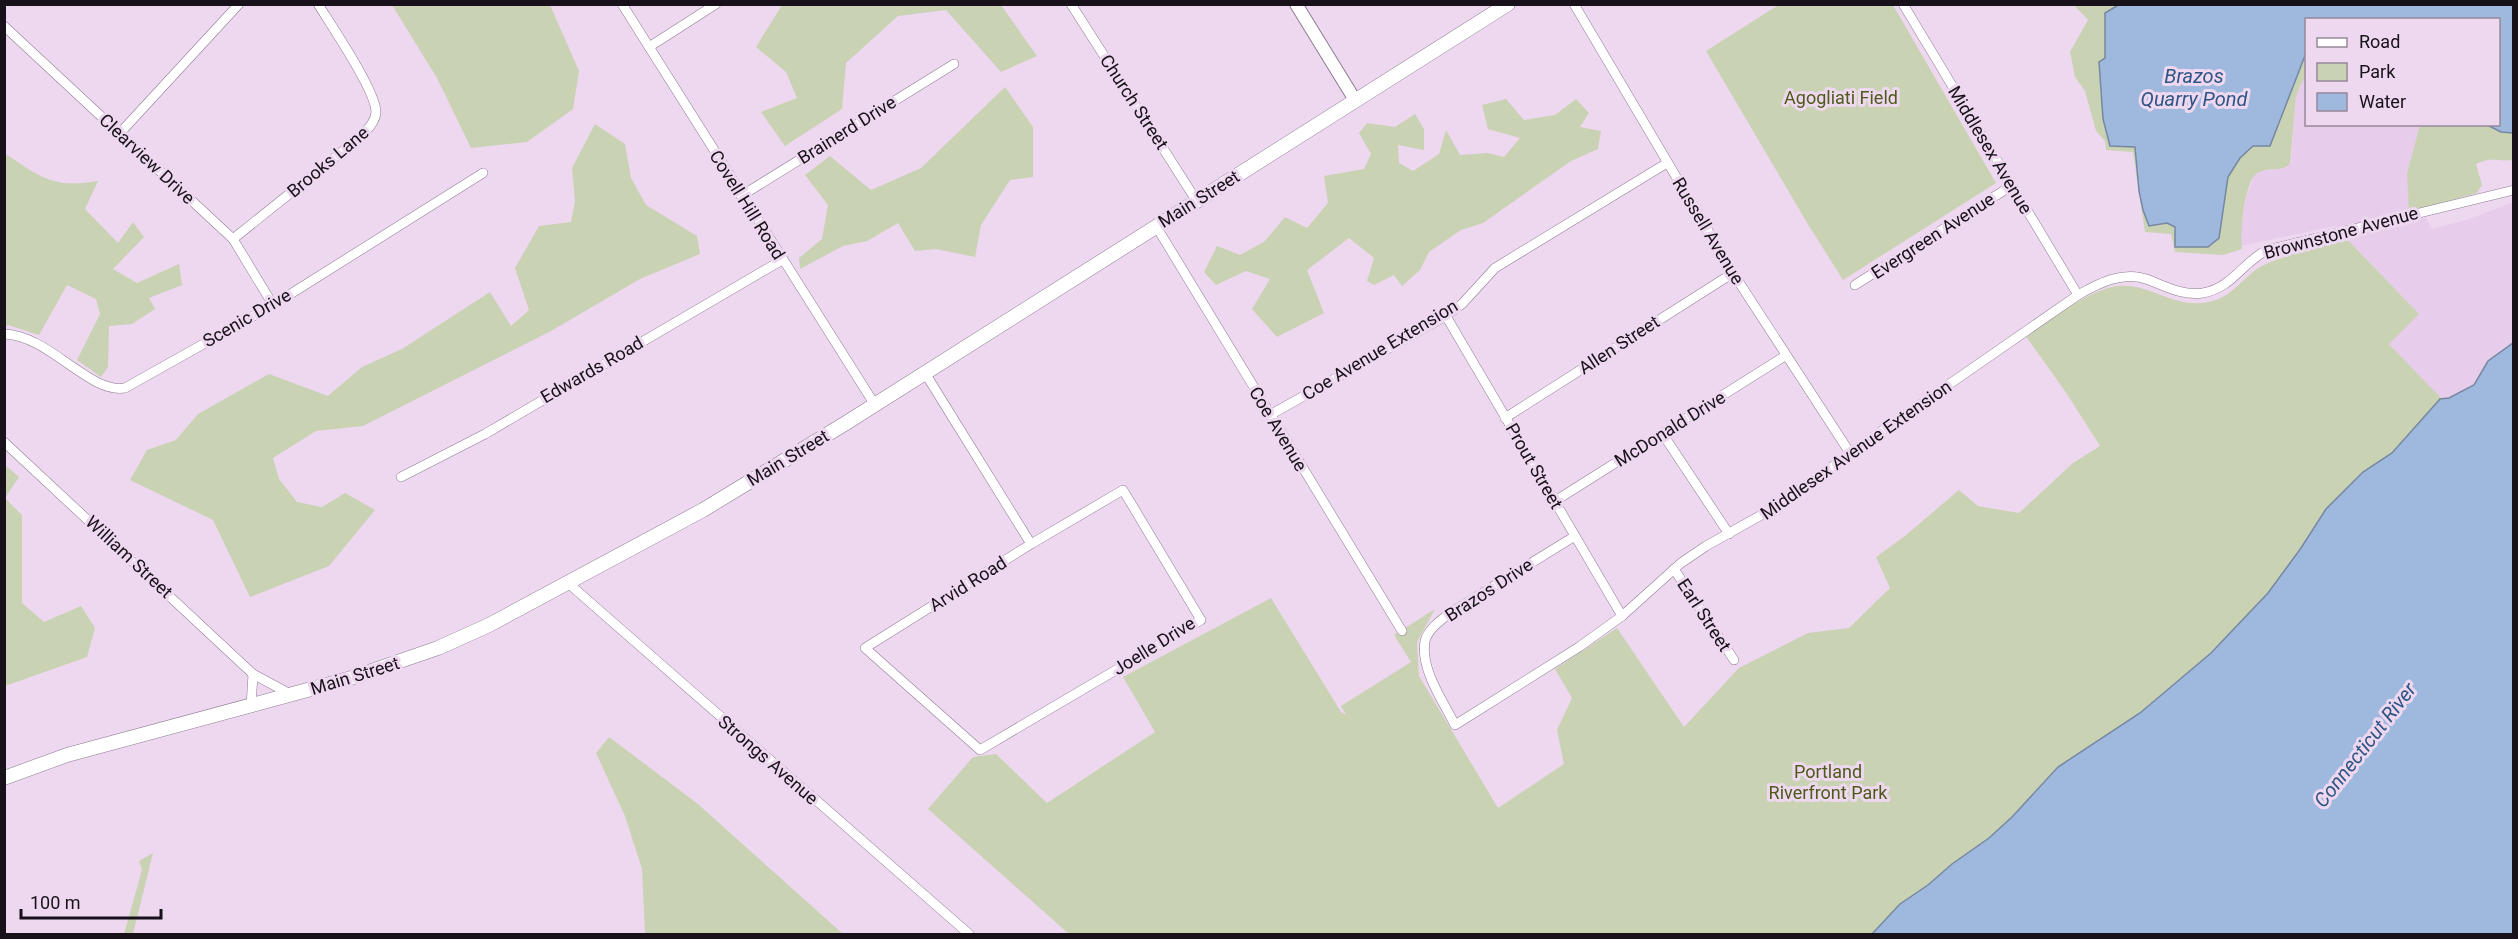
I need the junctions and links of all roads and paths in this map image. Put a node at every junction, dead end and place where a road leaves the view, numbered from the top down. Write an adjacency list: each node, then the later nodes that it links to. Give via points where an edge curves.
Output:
1 (239, 4): 14 (street)
2 (318, 4): 22 (street, Brooks Lane, via 368,89 376,110 373,124)
3 (622, 4): 11 (street, Covell Hill Road)
4 (716, 4): 11 (street)
5 (1071, 4): 20 (street, Church Street)
6 (1296, 4): 13 (street)
7 (1508, 4): 13 (main road, Main Street)
8 (1574, 4): 15 (street, Russell Avenue)
9 (1903, 4): 17 (street, Middlesex Avenue)
10 (4, 26): 14 (street, Clearview Drive)
11 (649, 47): 19 (street, Covell Hill Road)
12 (954, 64): 19 (street, Brainerd Drive)
13 (1355, 100): 20 (main road, Main Street)
14 (120, 134): 22 (street, Clearview Drive)
15 (1667, 163): 24 (street, Russell Avenue); 28 (street, Coe Avenue Extension, via 1495,268)
16 (483, 173): 27 (street, Scenic Drive)
17 (2011, 186): 25 (street, Evergreen Avenue); 26 (street, Middlesex Avenue)
18 (2514, 190): 26 (street, Brownstone Avenue, via 2267,250 2228,284 2203,293 2178,291 2129,277 2099,283)
19 (741, 196): 23 (street, Covell Hill Road)
20 (1196, 200): 21 (main road, Main Street)
21 (1156, 226): 31 (main road, Main Street); 33 (street, Coe Avenue)
22 (233, 239): 27 (street, Clearview Drive)
23 (782, 260): 32 (street, Covell Hill Road); 38 (street, Edwards Road, via 485,434)
24 (1733, 273): 30 (street, Russell Avenue); 34 (street, Allen Street)
25 (1855, 285)
26 (2078, 295): 37 (street, Middlesex Avenue Extension)
27 (273, 305): 29 (street, Scenic Drive, via 114,390 20,334)
28 (1446, 316): 33 (street, Coe Avenue Extension); 34 (street, Prout Street)
29 (4, 334)
30 (1785, 356): 35 (street, McDonald Drive); 37 (street, Russell Avenue)
31 (925, 373): 32 (main road, Main Street); 42 (street)
32 (874, 405): 44 (main road, Main Street, via 703,510)
33 (1270, 415): 46 (street, Coe Avenue)
34 (1505, 418): 39 (street, Prout Street)
35 (1662, 434): 39 (street, McDonald Drive); 40 (street)
36 (4, 442): 48 (street, William Street)
37 (1850, 453): 40 (street, Middlesex Avenue Extension, via 1790,499)
38 (401, 477)
39 (1555, 501): 41 (street, Prout Street)
40 (1729, 534): 43 (street, Middlesex Avenue Extension)
41 (1575, 536): 45 (street, Prout Street); 51 (street, Brazos Drive, via 1450,613 1425,640 1430,676)
42 (1031, 544): 52 (street, Arvid Road, via 865,648); 52 (street, Joelle Drive, via 1123,490 1201,620)
43 (1674, 569): 45 (street, Middlesex Avenue Extension); 47 (street, Earl Street)
44 (568, 583): 49 (main road, Main Street, via 438,648); 54 (street, Strongs Avenue)
45 (1622, 616): 51 (street, Middlesex Avenue Extension)
46 (1402, 631)
47 (1734, 660)
48 (253, 674): 49 (street, William Street); 50 (street)
49 (291, 695): 50 (main road, Main Street)
50 (251, 706): 53 (main road, Main Street, via 67,755)
51 (1455, 725)
52 (980, 750)
53 (4, 778)
54 (969, 934)

